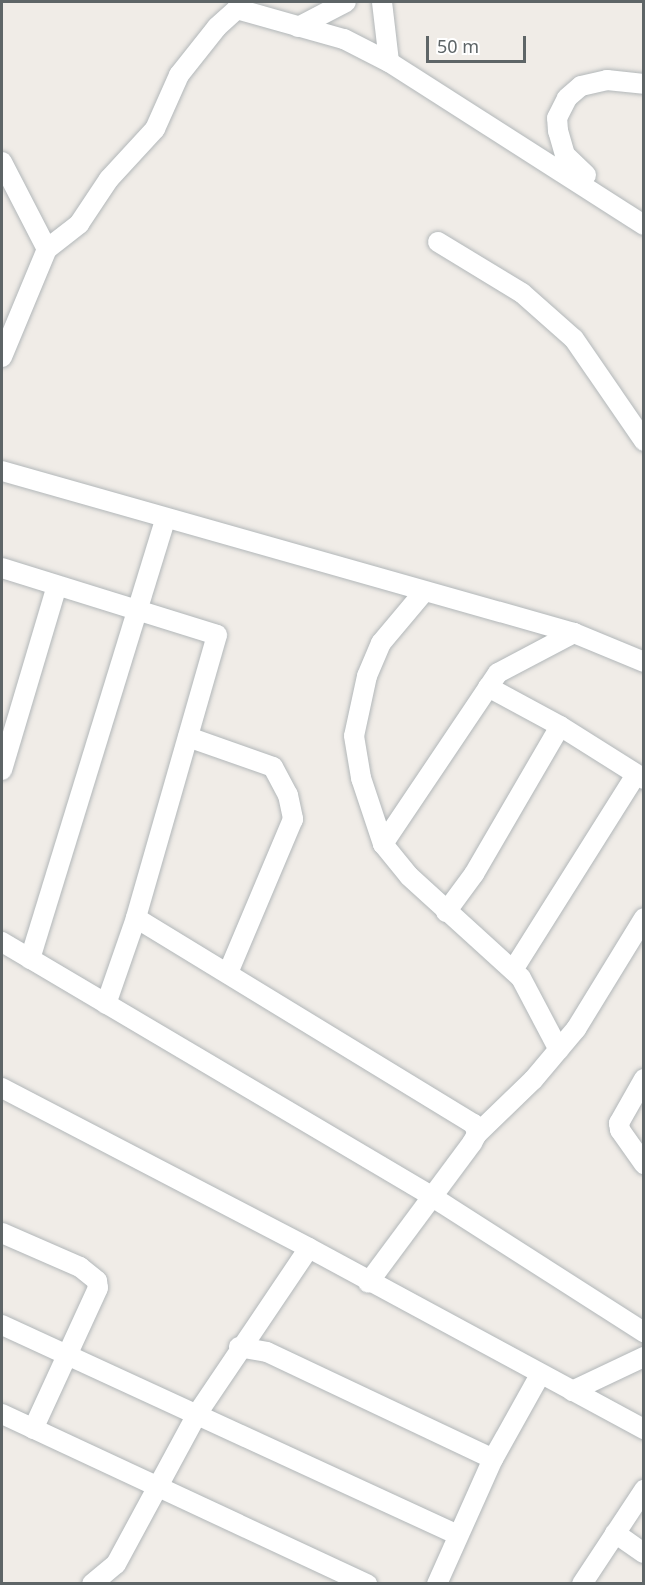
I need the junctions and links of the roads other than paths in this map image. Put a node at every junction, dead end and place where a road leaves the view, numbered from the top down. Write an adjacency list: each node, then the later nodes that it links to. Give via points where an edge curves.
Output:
1 (280, 2): 5 (street)
2 (346, 2): 5 (street)
3 (382, 2): 6 (street)
4 (230, 6): 5 (street); 12 (street, via 179,75 155,129 108,179 79,224)
5 (290, 24): 6 (street, via 344,39)
6 (389, 62): 9 (street)
7 (644, 84): 9 (street, via 607,80 581,86 567,98 557,118 565,155)
8 (2, 162): 12 (street)
9 (618, 206): 10 (street)
10 (644, 225)
11 (438, 242): 14 (street, via 522,293 574,339)
12 (47, 249): 13 (street)
13 (4, 344)
14 (644, 441)
15 (2, 471): 16 (street)
16 (165, 520): 19 (street); 20 (street)
17 (2, 568): 18 (street)
18 (57, 586): 20 (street); 26 (street)
19 (423, 593): 21 (street); 28 (street, via 381,643 357,712 355,756)
20 (136, 609): 25 (street, via 217,635); 33 (street)
21 (574, 633): 22 (street); 23 (street, via 498,673)
22 (644, 662)
23 (488, 687): 24 (street); 28 (street)
24 (560, 726): 27 (street); 29 (street, via 474,874)
25 (188, 737): 30 (street); 35 (street, via 273,767 283,781 293,819)
26 (2, 770)
27 (640, 777): 34 (street)
28 (383, 843): 29 (street, via 409,876)
29 (446, 912): 34 (street)
30 (136, 918): 35 (street); 36 (street)
31 (644, 918): 37 (street)
32 (2, 942): 33 (street)
33 (30, 959): 36 (street)
34 (513, 970): 37 (street, via 541,1012)
35 (228, 973): 40 (street, via 474,1124)
36 (106, 1004): 42 (street)
37 (559, 1050): 40 (street)
38 (644, 1079): 41 (street, via 619,1123)
39 (2, 1088): 44 (street)
40 (477, 1134): 42 (street)
41 (644, 1164)
42 (430, 1196): 45 (street); 47 (street)
43 (2, 1233): 50 (street, via 80,1267 97,1281 96,1298)
44 (309, 1248): 45 (street); 49 (street)
45 (368, 1283): 53 (street)
46 (2, 1324): 50 (street)
47 (644, 1332)
48 (644, 1346): 52 (street)
49 (239, 1347): 56 (street); 59 (street, via 267,1352)
50 (68, 1354): 56 (street); 57 (street)
51 (644, 1358): 52 (street)
52 (618, 1367): 54 (street, via 597,1382)
53 (540, 1375): 54 (street); 59 (street)
54 (572, 1391): 58 (street)
55 (2, 1414): 57 (street)
56 (197, 1414): 60 (street); 63 (street)
57 (33, 1428): 60 (street)
58 (644, 1429)
59 (493, 1459): 63 (street)
60 (156, 1485): 65 (street, via 116,1564); 66 (street)
61 (644, 1490): 62 (street)
62 (615, 1533): 64 (street); 68 (street)
63 (458, 1535): 67 (street)
64 (644, 1553)
65 (92, 1584)
66 (367, 1584)
67 (437, 1584)
68 (582, 1584)

